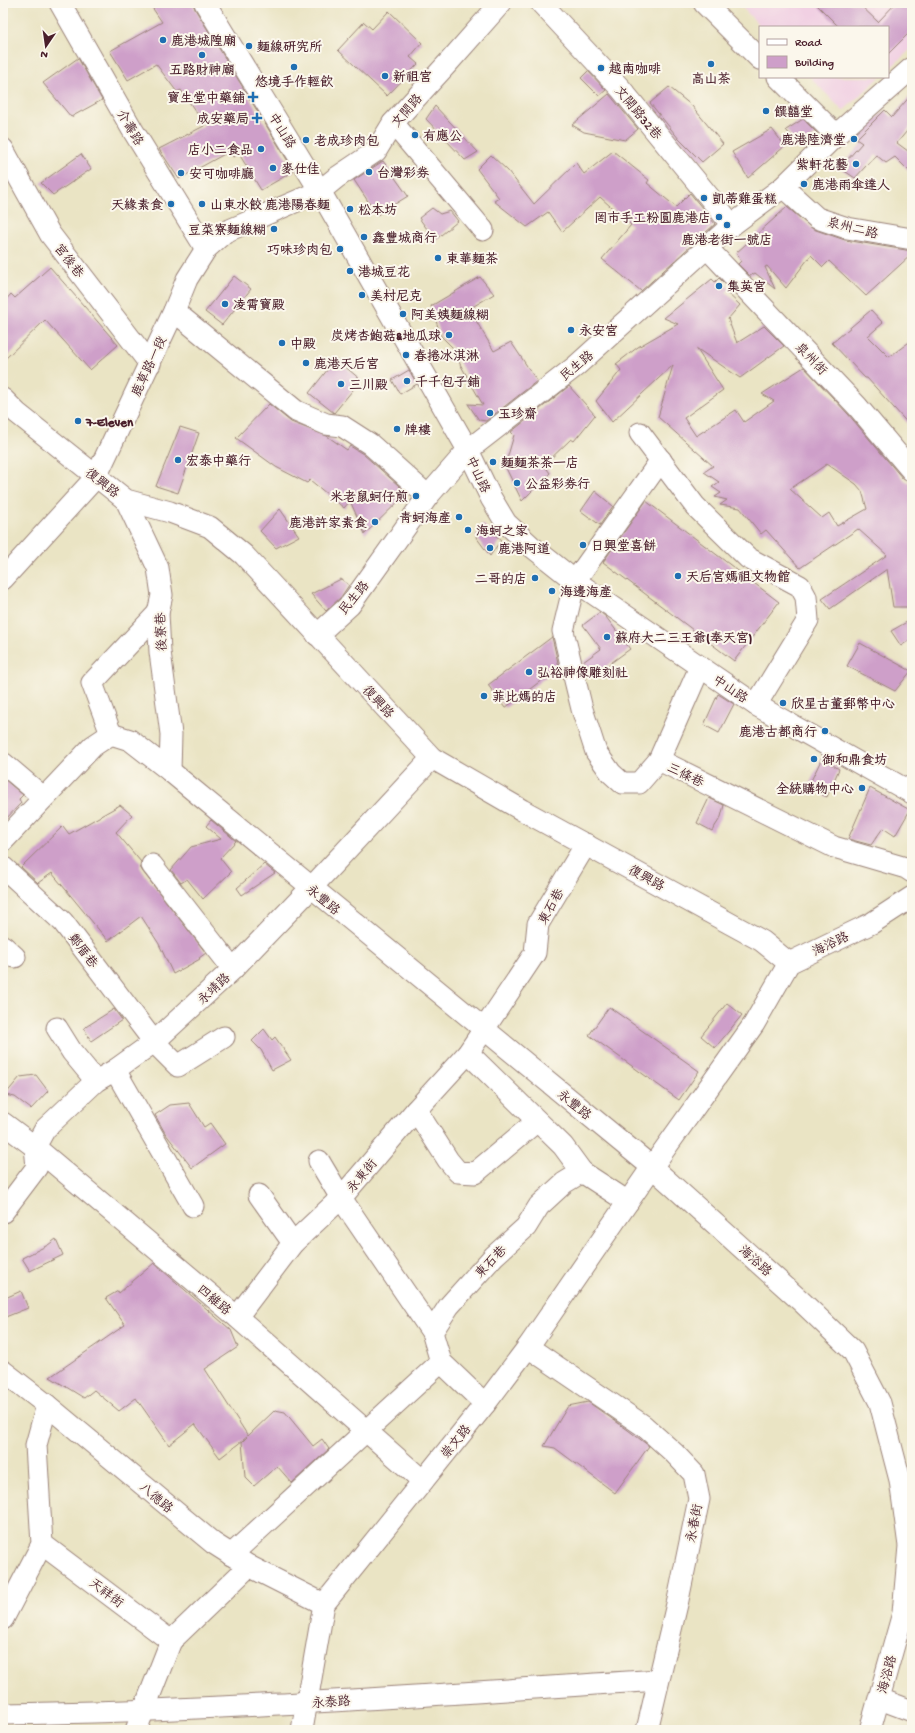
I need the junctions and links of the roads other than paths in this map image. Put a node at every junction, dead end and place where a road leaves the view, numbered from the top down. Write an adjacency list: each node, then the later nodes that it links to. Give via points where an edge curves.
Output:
1 (60, 3): 18 (street, 介壽路, via 132,130)
2 (205, 3): 13 (street, 中山路)
3 (501, 3): 9 (street, 文開路)
4 (541, 3): 14 (street, 文開路32巷, via 621,89)
5 (704, 3): 6 (street)
6 (759, 58)
7 (912, 68): 10 (street, 民生路)
8 (779, 78): 10 (street)
9 (392, 123): 13 (street, 文開路, via 376,151); 15 (street)
10 (836, 135): 12 (street, 民生路)
11 (3, 149): 20 (street, 宮後巷, via 50,234)
12 (783, 187): 14 (street, 民生路); 16 (street, 泉州二路, via 817,218 847,228)
13 (320, 191): 18 (street, 鹿草路一段, via 225,232); 23 (street, 中山路)
14 (732, 225): 17 (street, 民生路)
15 (483, 230)
16 (912, 239)
17 (707, 248): 23 (street, 民生路, via 576,366); 25 (street, 泉州街, via 857,406)
18 (206, 249): 19 (street, 鹿草路一段, via 187,279)
19 (174, 312): 20 (street, 鹿草路一段); 27 (street, via 296,411 326,424 342,426 370,444)
20 (150, 364): 26 (street, 鹿草路一段)
21 (3, 399): 26 (street, 復興路)
22 (640, 434): 24 (street)
23 (468, 450): 27 (street, 民生路); 30 (street, 中山路, via 491,498 506,522)
24 (661, 460): 30 (street); 34 (street, via 695,506 748,558 800,586 806,597 808,620)
25 (912, 471)
26 (96, 477): 28 (street, 復興路); 29 (street, 鹿草路一段)
27 (428, 496): 32 (street, 民生路, via 350,605)
28 (126, 500): 31 (street, 後寮巷, via 158,568 162,595); 32 (street, 復興路, via 170,512 210,527 244,555)
29 (3, 579)
30 (575, 581): 33 (street, 中山路); 37 (street, 三條巷, via 563,631 582,709 596,752 611,773 622,783 640,783)
31 (158, 613): 35 (street, via 92,683); 39 (street, 後寮巷, via 164,688 171,734)
32 (317, 635): 36 (street, 復興路)
33 (700, 667): 34 (street, 中山路); 37 (street)
34 (756, 705): 40 (street, 中山路)
35 (111, 734): 39 (street, 永豐路, via 130,740); 41 (street, via 93,746)
36 (432, 758): 43 (street, 復興路); 47 (street, 永靖路)
37 (659, 760): 46 (street, 三條巷, via 834,847)
38 (3, 764): 41 (street)
39 (170, 771): 47 (street, 永豐路)
40 (912, 793)
41 (43, 797): 42 (street)
42 (3, 841)
43 (586, 844): 49 (street, 復興路, via 762,941); 52 (street, 東石巷, via 538,924 535,953)
44 (152, 865): 50 (street)
45 (3, 867): 54 (street, 鄭厝巷, via 63,922)
46 (912, 872)
47 (311, 888): 50 (street, 永靖路); 52 (street, 永豐路)
48 (912, 897): 49 (street, 海浴路, via 872,923)
49 (789, 963): 63 (street, via 754,1024)
50 (233, 969): 54 (street, 永靖路)
51 (57, 1028): 57 (street, via 72,1052)
52 (484, 1030): 55 (street, 永東街); 63 (street, 永豐路)
53 (224, 1037): 54 (street, 鄭厝巷, via 178,1066)
54 (154, 1042): 56 (street, 永靖路)
55 (468, 1053): 58 (street, 永東街); 59 (street)
56 (115, 1070): 57 (street, 永靖路); 68 (street)
57 (96, 1081): 61 (street, 永靖路, via 45,1129)
58 (416, 1110): 59 (street, via 458,1172 475,1173); 66 (street, 永東街)
59 (537, 1121): 64 (street, via 562,1146)
60 (3, 1123): 61 (street, 四維路)
61 (35, 1147): 69 (street, via 37,1167); 71 (street, 四維路)
62 (319, 1162): 66 (street)
63 (652, 1167): 67 (street, 崇文路); 79 (street, 海浴路, via 853,1351 880,1403)
64 (582, 1172): 67 (street); 72 (street, 東石巷, via 564,1183 539,1206 526,1227 494,1256 449,1306)
65 (260, 1195): 70 (street)
66 (341, 1198): 70 (street, 永東街); 72 (street)
67 (628, 1202): 73 (street, 崇文路)
68 (193, 1206)
69 (3, 1212)
70 (294, 1244): 71 (street, 永東街)
71 (237, 1317): 78 (street, 四維路)
72 (432, 1332): 74 (street)
73 (528, 1347): 76 (street, 崇文路); 89 (street, 永春街, via 644,1426 694,1474 699,1499)
74 (441, 1362): 76 (street); 78 (street)
75 (3, 1372): 77 (street, 八德路)
76 (485, 1404): 80 (street, 崇文路)
77 (47, 1405): 81 (street, via 36,1445); 83 (street, 八德路, via 213,1543)
78 (367, 1430): 80 (street, 四維路); 83 (street)
79 (905, 1472): 82 (street, 海浴路)
80 (423, 1480): 85 (street, 崇文路)
81 (42, 1544): 87 (street); 88 (street, 天祥街)
82 (910, 1546): 86 (street, 海浴路)
83 (231, 1555): 84 (street, 八德路)
84 (249, 1566): 85 (street, 八德路); 88 (street)
85 (324, 1604): 91 (street, 崇文路)
86 (907, 1614): 90 (street, 海浴路)
87 (3, 1619)
88 (171, 1641): 92 (street)
89 (658, 1680): 91 (street, 永泰路); 99 (street, 永春街)
90 (880, 1698): 93 (street); 100 (street, 海浴路)
91 (307, 1702): 92 (street, 永泰路); 98 (street, 崇文路)
92 (145, 1710): 94 (street, 永泰路); 97 (street)
93 (912, 1711)
94 (102, 1713): 95 (street, 永泰路); 96 (street)
95 (3, 1714)
96 (130, 1730)
97 (136, 1730)
98 (302, 1730)
99 (647, 1730)
100 (870, 1730)

